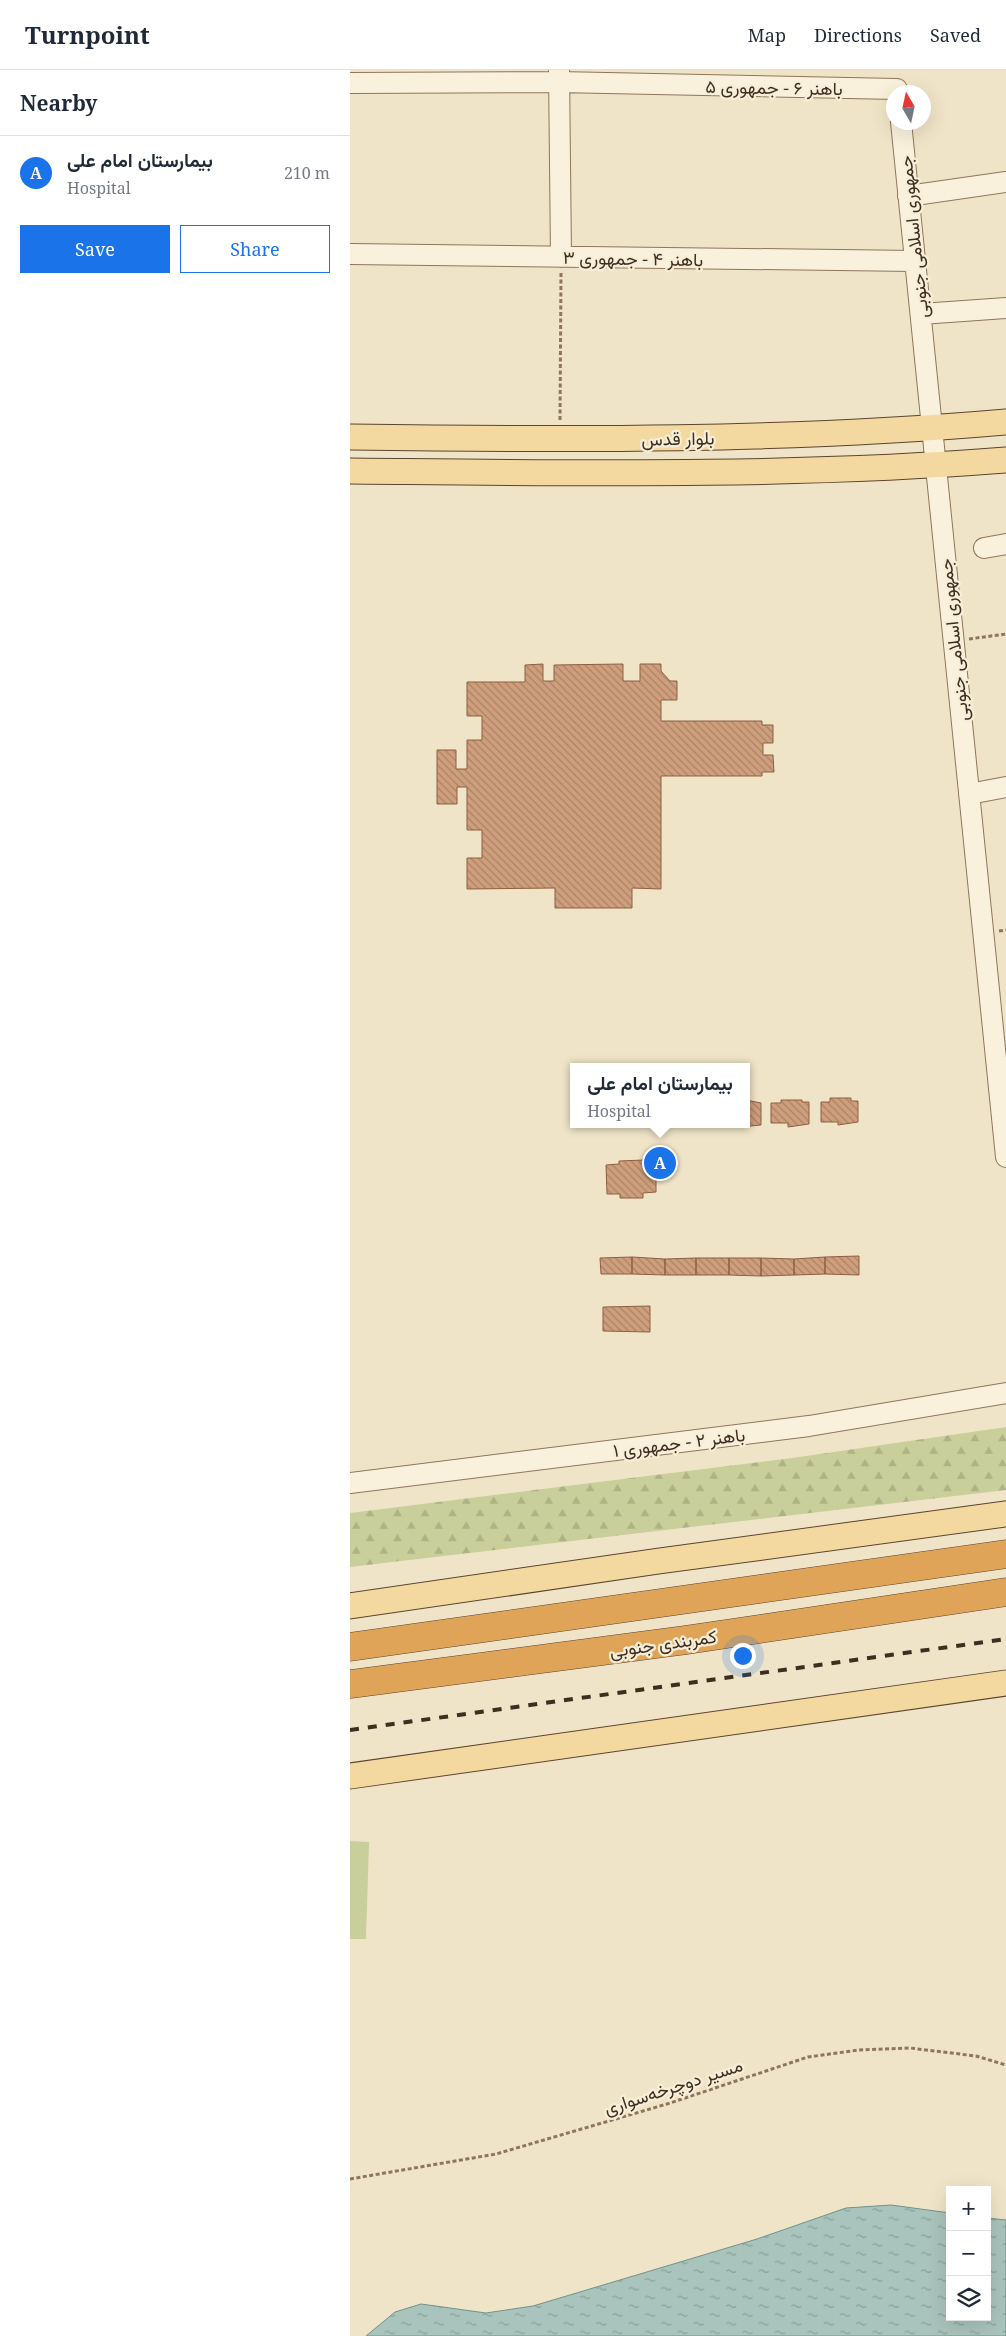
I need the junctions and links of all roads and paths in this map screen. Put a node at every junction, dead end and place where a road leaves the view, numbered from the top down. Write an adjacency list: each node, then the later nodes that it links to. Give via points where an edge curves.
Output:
1 (558, 76): 2 (street, باهنر ۶ - جمهوری ۵); 3 (street, باهنر ۶ - جمهوری ۵); 8 (street)
2 (350, 83)
3 (897, 84)
4 (902, 130): 6 (street, جمهوری اسلامی جنوبی)
5 (1006, 182): 6 (street)
6 (908, 196): 9 (street, جمهوری اسلامی جنوبی)
7 (350, 254): 8 (street, باهنر ۴ - جمهوری ۳)
8 (561, 257): 9 (street, باهنر ۴ - جمهوری ۳); 16 (path)
9 (915, 261): 11 (street, جمهوری اسلامی جنوبی)
10 (1006, 308): 11 (street)
11 (920, 314): 13 (street, جمهوری اسلامی جنوبی)
12 (1006, 422): 13 (main road, بلوار قدس)
13 (932, 428): 15 (main road, بلوار قدس); 18 (street, جمهوری اسلامی جنوبی)
14 (350, 437): 16 (main road, بلوار قدس)
15 (714, 438): 16 (main road, بلوار قدس); 20 (main road)
16 (560, 440)
17 (1006, 460): 18 (main road, بلوار قدس)
18 (936, 465): 20 (main road, بلوار قدس); 24 (street, جمهوری اسلامی جنوبی)
19 (350, 472): 20 (main road, بلوار قدس)
20 (714, 473)
21 (1006, 544): 22 (street)
22 (984, 548)
23 (1006, 634): 24 (path)
24 (954, 641): 26 (street, جمهوری اسلامی جنوبی)
25 (1006, 787): 26 (street)
26 (969, 794): 27 (street, جمهوری اسلامی جنوبی)
27 (1004, 1112): 28 (street, جمهوری اسلامی جنوبی)
28 (1006, 1157)
29 (1006, 1393): 30 (street, باهنر ۲ - جمهوری ۱, via 809,1426)
30 (350, 1483)
31 (1006, 1514): 34 (main road)
32 (1006, 1554): 35 (highway)
33 (1006, 1592): 37 (highway, کمربندی جنوبی, via 686,1640)
34 (350, 1606)
35 (350, 1647)
36 (1006, 1683): 38 (main road)
37 (350, 1684)
38 (350, 1776)
39 (1006, 2065): 40 (path, مسیر دوچرخه‌سواری, via 976,2056 910,2048 859,2050 808,2058 496,2154)
40 (350, 2179)

